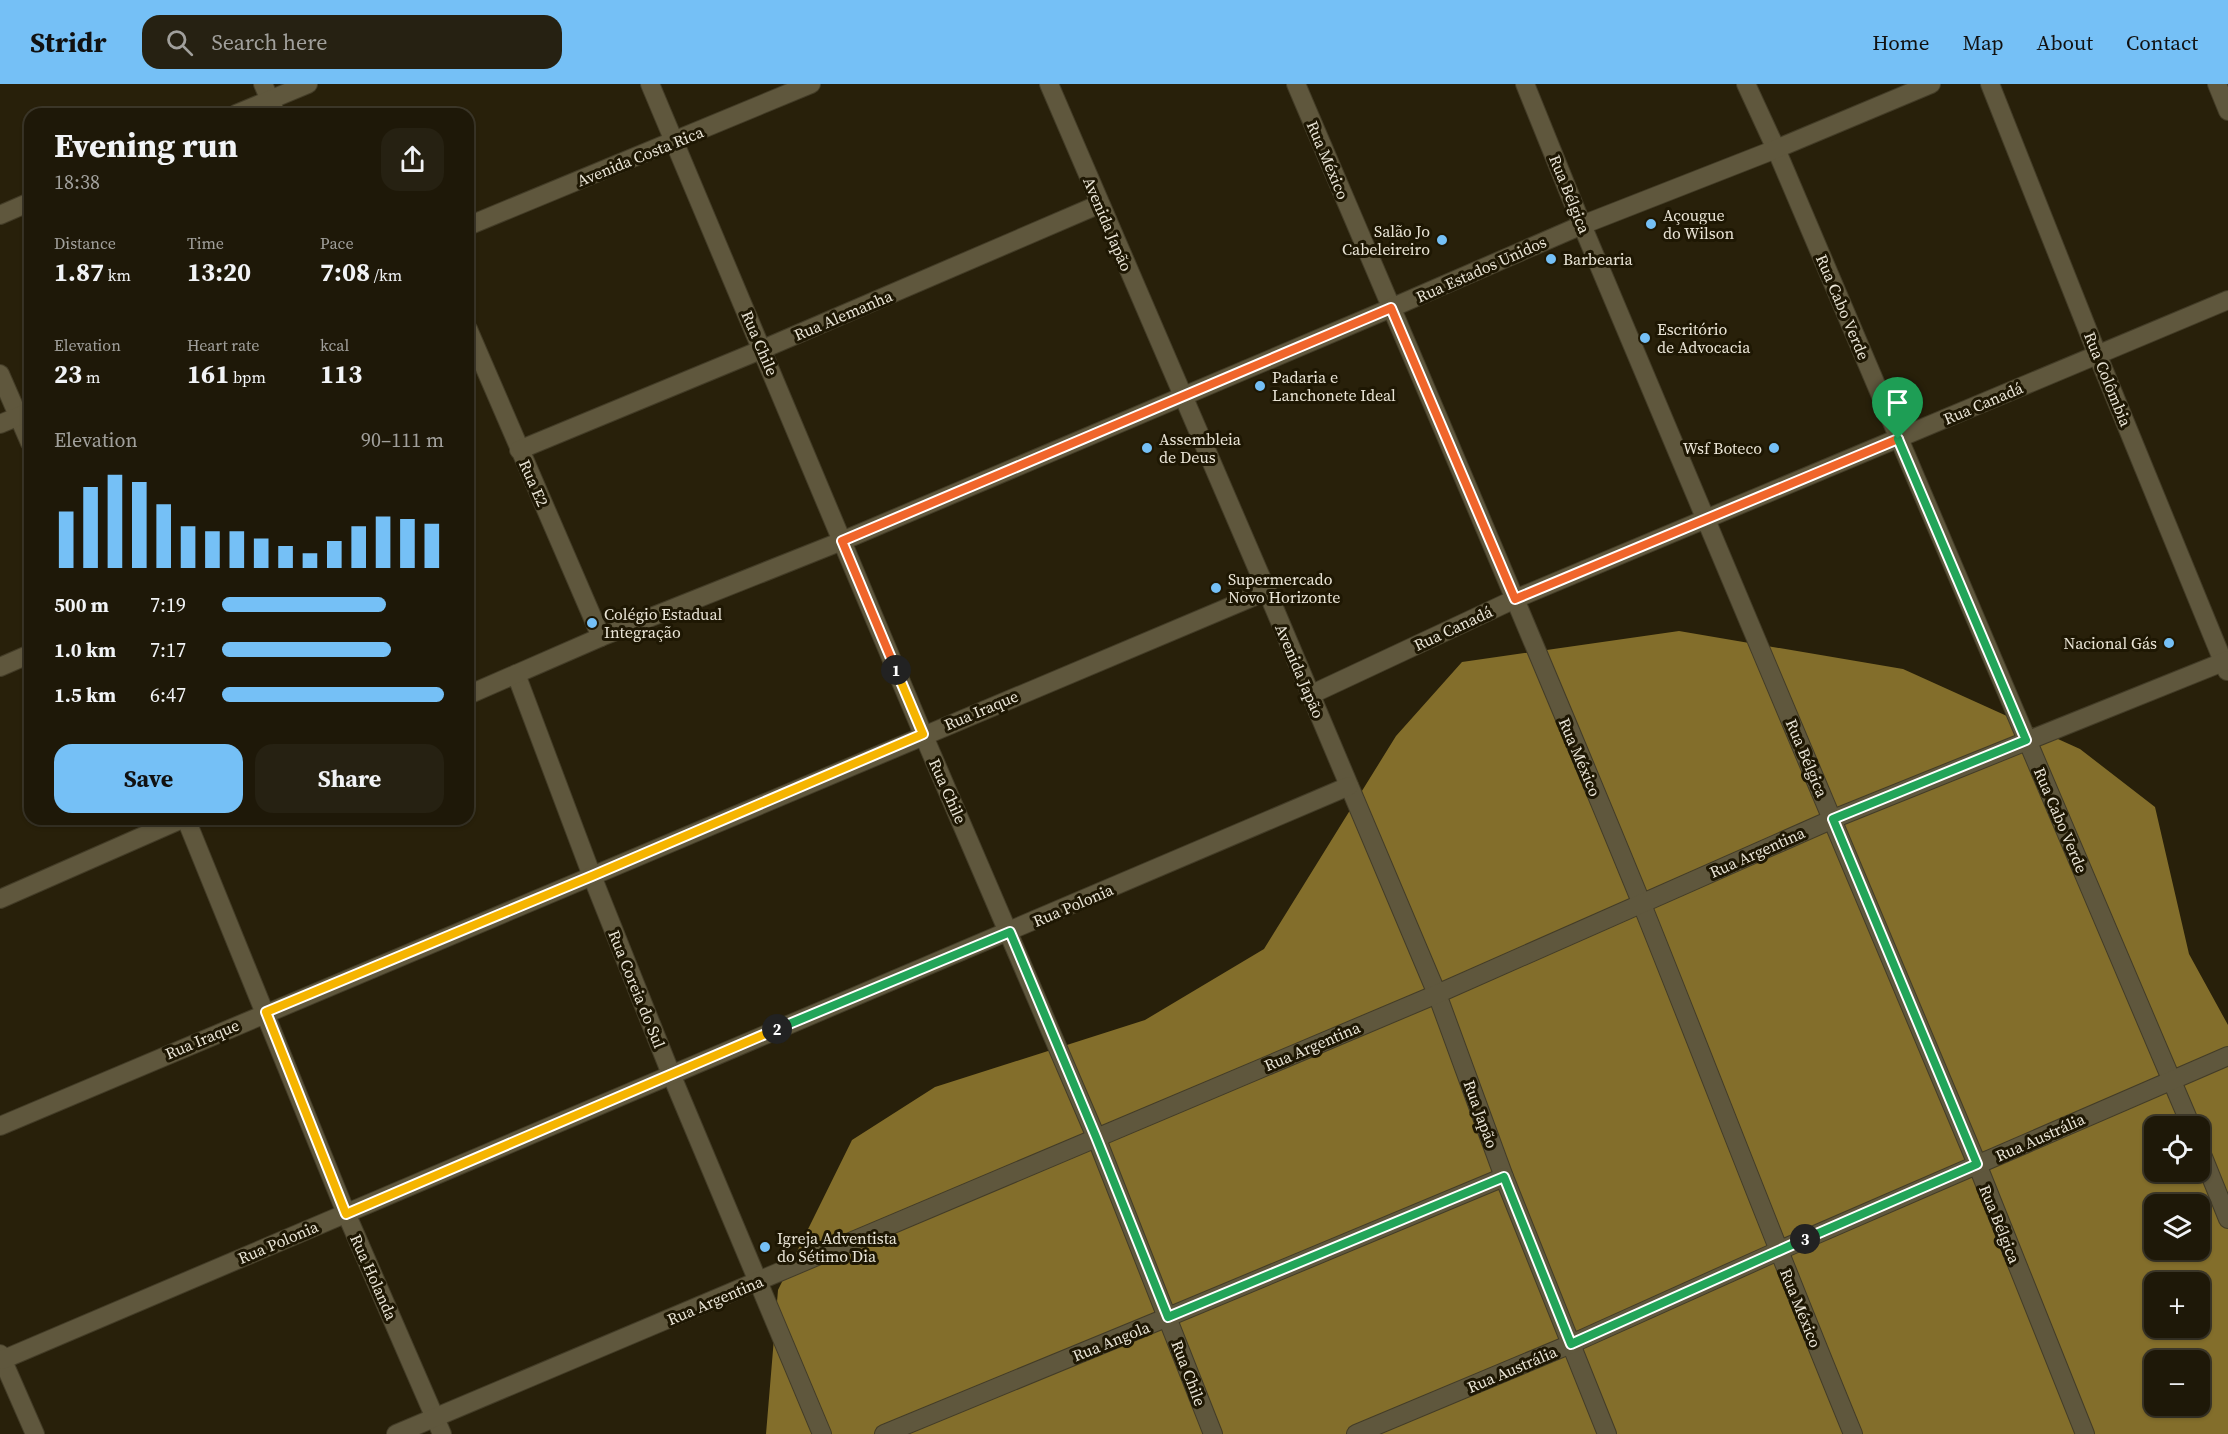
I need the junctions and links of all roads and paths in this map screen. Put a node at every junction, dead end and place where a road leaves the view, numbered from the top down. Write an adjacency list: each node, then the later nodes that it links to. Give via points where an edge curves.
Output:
1 (308, 84): 11 (street)
2 (650, 84): 14 (street, Rua Chile)
3 (811, 84): 14 (street, Avenida Costa Rica)
4 (1048, 84): 16 (street, Avenida Japão)
5 (1296, 84): 22 (street, Rua México)
6 (1525, 84): 20 (street, Rua Bélgica)
7 (1746, 84): 15 (street, Rua Cabo Verde)
8 (1931, 84): 15 (street, Rua Estados Unidos)
9 (1990, 84): 25 (street, Rua Colômbia)
10 (2217, 84): 13 (street)
11 (269, 99): 12 (street)
12 (249, 108)
13 (2228, 111)
14 (674, 142): 19 (street, Avenida Costa Rica); 24 (street, Rua Chile)
15 (1776, 149): 20 (street, Rua Estados Unidos); 31 (street, Rua Cabo Verde)
16 (1100, 204): 24 (street, Rua Alemanha); 27 (street, Avenida Japão)
17 (24, 205): 18 (street)
18 (0, 215)
19 (474, 224)
20 (1582, 225): 22 (street, Rua Estados Unidos); 33 (street, Rua Bélgica)
21 (2228, 300): 25 (street, Rua Canadá)
22 (1391, 308): 27 (street, Rua Estados Unidos); 36 (street, Rua México)
23 (474, 343): 32 (street, Rua E2)
24 (763, 349): 32 (street, Rua Alemanha); 34 (street, Rua Chile)
25 (2098, 356): 31 (street, Rua Canadá); 39 (street, Rua Colômbia)
26 (0, 374): 28 (street)
27 (1182, 397): 34 (street, Rua Estados Unidos); 35 (street, Avenida Japão)
28 (24, 412)
29 (24, 414): 30 (street)
30 (0, 424)
31 (1898, 439): 33 (street, Rua Canadá); 45 (street, Rua Cabo Verde)
32 (519, 450): 37 (street, Rua E2)
33 (1707, 519): 36 (street, Rua Canadá); 47 (street, Rua Bélgica)
34 (842, 541): 37 (street, Rua Estados Unidos); 44 (street, Rua Chile)
35 (1267, 591): 43 (street, Avenida Japão); 44 (street, Rua Iraque)
36 (1515, 599): 43 (street, Rua Canadá); 52 (street, Rua México)
37 (601, 637): 41 (street, Rua Estados Unidos)
38 (24, 657): 40 (street)
39 (2226, 665): 45 (street, Rua Argentina)
40 (0, 667)
41 (516, 674): 42 (street, Rua Estados Unidos); 50 (street, Rua Coreia do Sul)
42 (474, 692)
43 (1310, 694): 46 (street, Avenida Japão)
44 (923, 734): 50 (street, Rua Iraque); 53 (street, Rua Chile)
45 (2026, 740): 47 (street, Rua Argentina); 58 (street, Rua Cabo Verde)
46 (1349, 786): 53 (street, Rua Polonia); 54 (street, Avenida Japão)
47 (1833, 819): 52 (street, Rua Argentina); 62 (street, Rua Bélgica)
48 (170, 825): 51 (street)
49 (187, 825): 55 (street, Rua Holanda)
50 (592, 876): 55 (street, Rua Iraque); 57 (street, Rua Coreia do Sul)
51 (0, 899)
52 (1641, 904): 54 (street, Rua Argentina); 67 (street, Rua México)
53 (1010, 932): 57 (street, Rua Polonia); 61 (street, Rua Chile)
54 (1437, 994): 61 (street, Rua Argentina); 64 (street, Rua Japão)
55 (266, 1012): 60 (street, Rua Iraque); 65 (street, Rua Holanda)
56 (2228, 1056): 58 (street, Rua Austrália)
57 (671, 1074): 65 (street, Rua Polonia); 68 (street, Rua Coreia do Sul)
58 (2172, 1079): 59 (street, Rua Cabo Verde); 62 (street, Rua Austrália)
59 (2187, 1116)
60 (0, 1126)
61 (1096, 1137): 68 (street, Rua Argentina); 69 (street, Rua Chile)
62 (1977, 1164): 67 (street, Rua Austrália); 81 (street, Rua Bélgica)
63 (2210, 1174): 66 (street)
64 (1504, 1177): 69 (street, Rua Angola); 70 (street, Rua Japão)
65 (346, 1214): 71 (street, Rua Polonia); 72 (street, Rua Holanda)
66 (2228, 1219)
67 (1778, 1251): 70 (street, Rua Austrália); 80 (street, Rua México)
68 (759, 1281): 72 (street, Rua Argentina); 75 (street, Rua Coreia do Sul)
69 (1168, 1317): 76 (street, Rua Angola); 77 (street, Rua Chile)
70 (1571, 1344): 78 (street, Rua Austrália); 79 (street, Rua Japão)
71 (1, 1357): 73 (street)
72 (439, 1426): 74 (street, Rua Argentina)
73 (35, 1434)
74 (396, 1434)
75 (822, 1434)
76 (884, 1434)
77 (1213, 1434)
78 (1356, 1434)
79 (1607, 1434)
80 (1852, 1434)
81 (2085, 1434)

